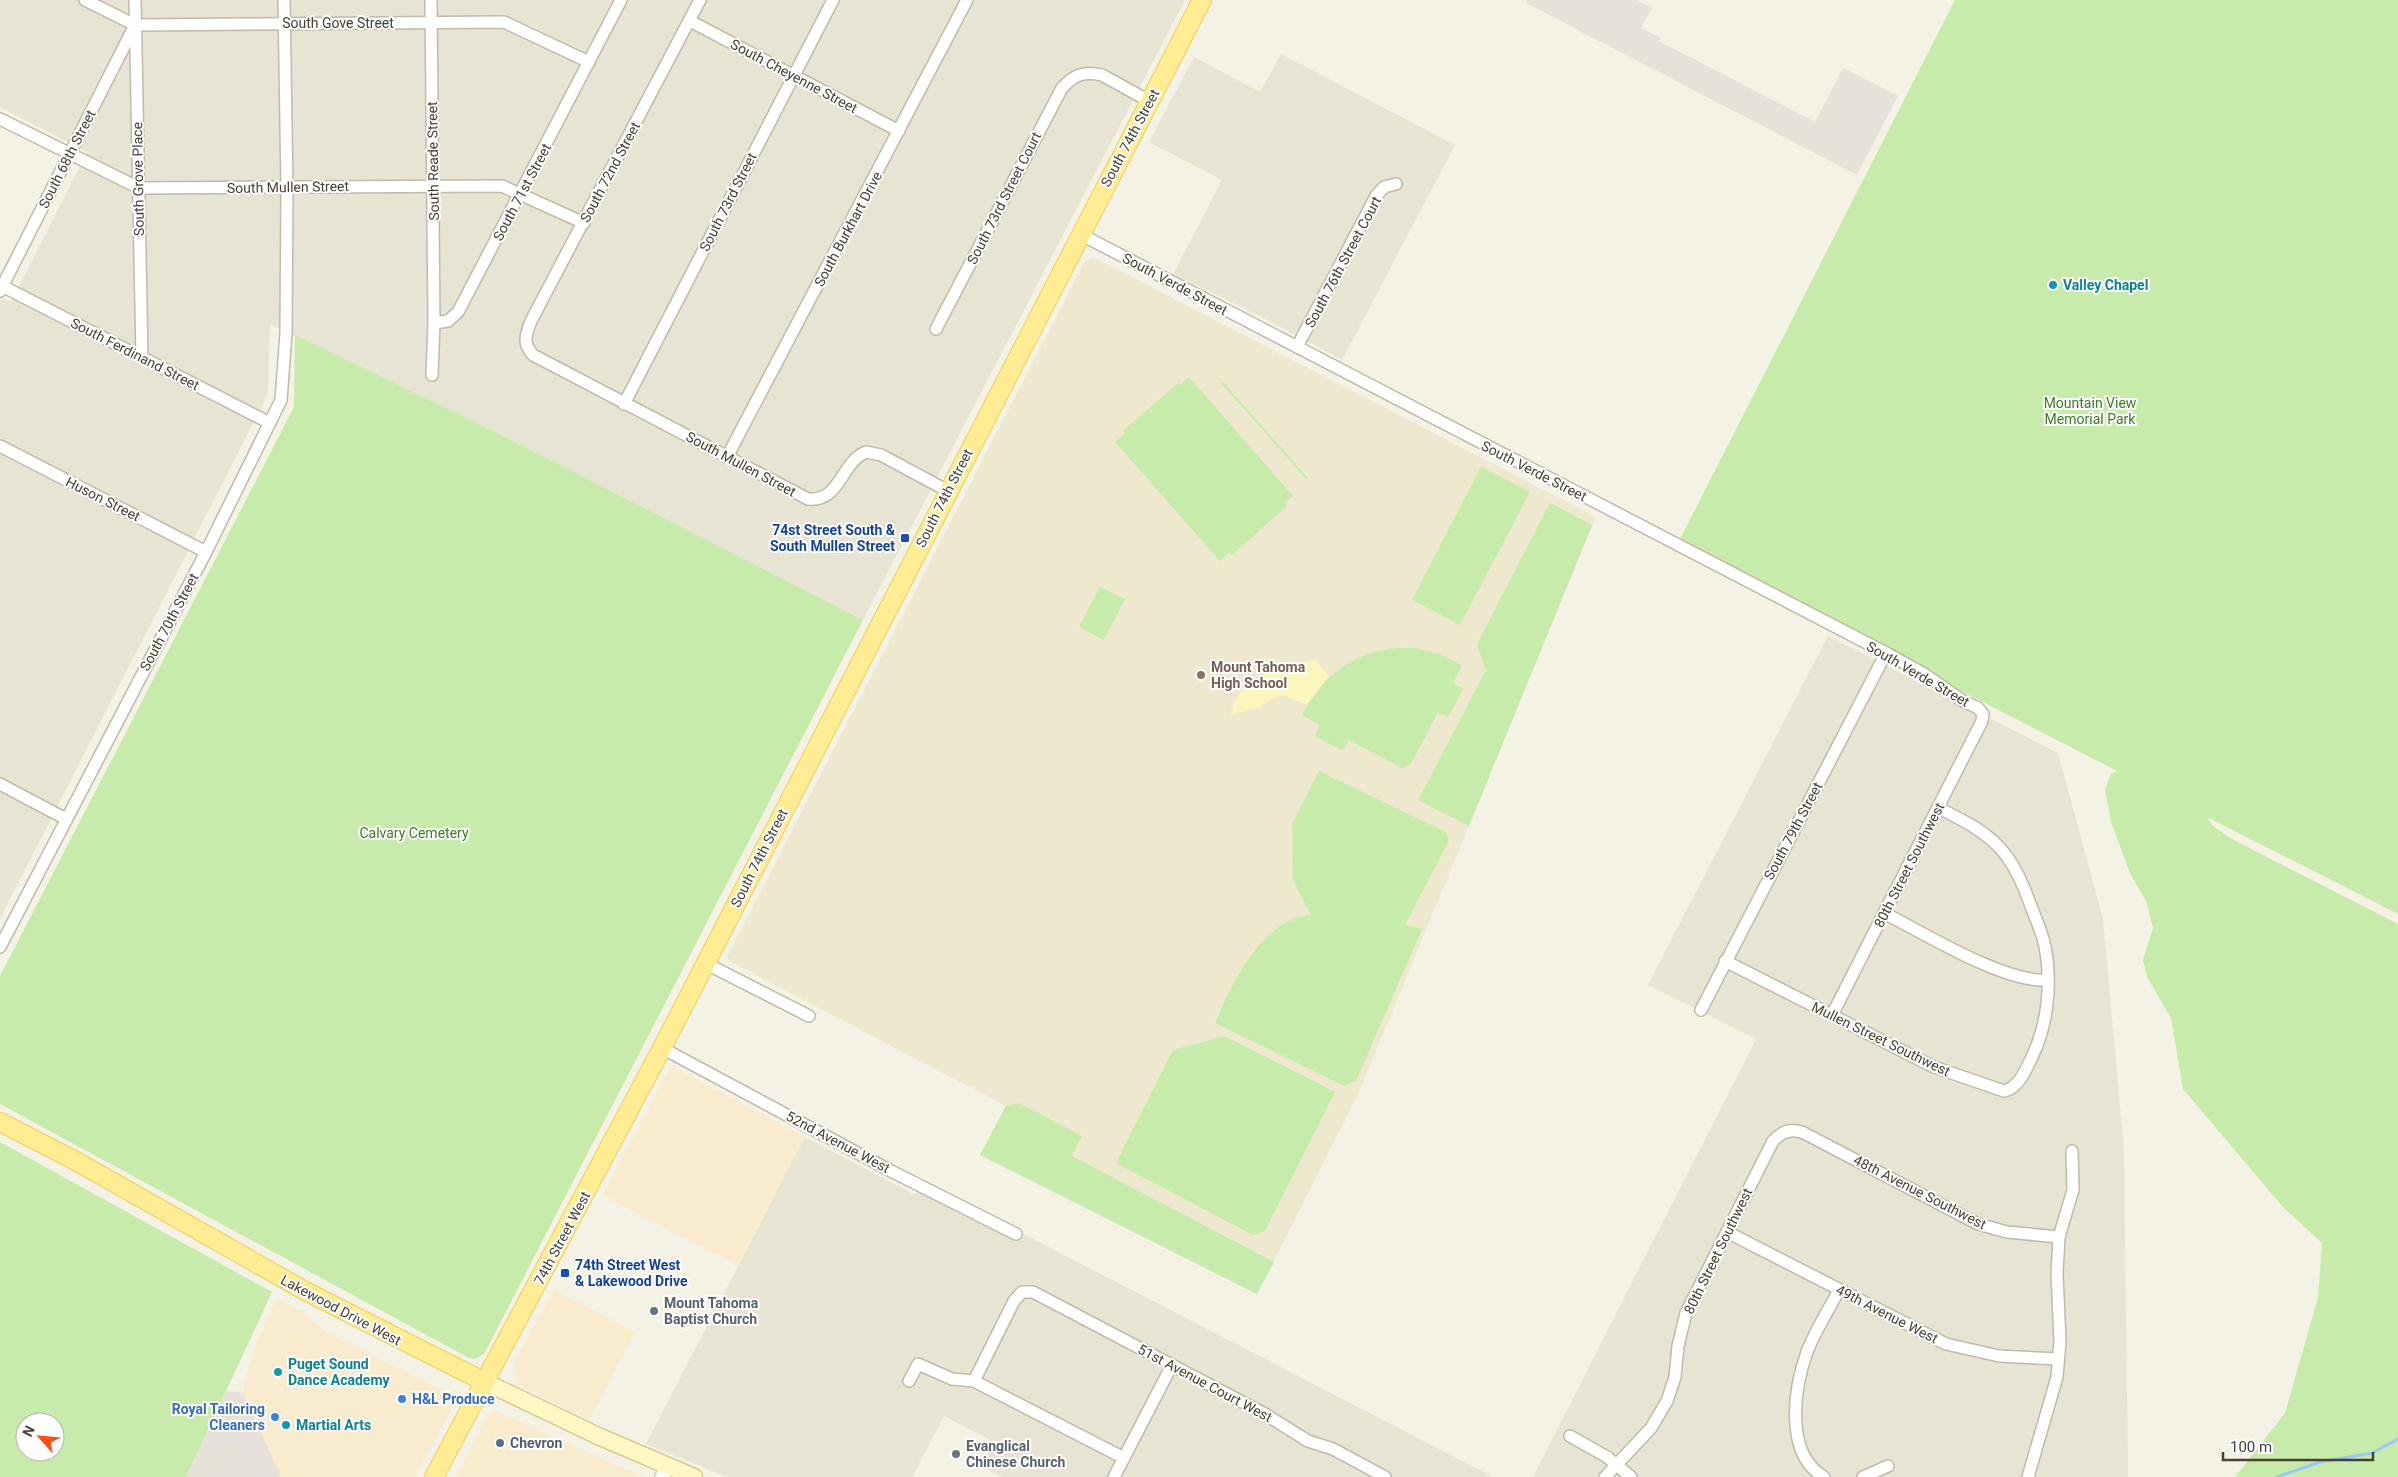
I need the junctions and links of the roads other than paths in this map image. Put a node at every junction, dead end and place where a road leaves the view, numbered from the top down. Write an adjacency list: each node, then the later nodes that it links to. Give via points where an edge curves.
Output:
1 (85, 0): 13 (street, South Gove Street)
2 (135, 0): 13 (street, South Grove Place)
3 (284, 0): 11 (street, South 70th Street)
4 (431, 0): 12 (street, South Reade Street)
5 (621, 0): 14 (street, South 71st Street)
6 (700, 0): 10 (street, South 72nd Street)
7 (833, 0): 15 (street, South 73rd Street)
8 (967, 0): 18 (street, South Burkhart Drive)
9 (1202, 0): 16 (main road, South 74th Street)
10 (690, 21): 15 (street, South Cheyenne Street); 25 (street, South 72nd Street)
11 (284, 23): 12 (street, South Gove Street); 13 (street, South Gove Street); 22 (street, South 70th Street)
12 (431, 23): 14 (street, South Gove Street, via 504,22); 21 (street, South Reade Street)
13 (135, 25): 19 (street, South 68th Street); 23 (street, South Grove Place)
14 (589, 62): 24 (street, South 71st Street)
15 (793, 76): 18 (street, South Cheyenne Street); 34 (street, South 73rd Street)
16 (1149, 101): 26 (main road, South 74th Street); 29 (street, South 73rd Street Court, via 1102,75 1079,74 1071,79 1057,96)
17 (0, 119): 19 (street, South Mullen Street)
18 (900, 131): 37 (street, South Burkhart Drive)
19 (70, 154): 23 (street, South Mullen Street); 27 (street, South 68th Street)
20 (1396, 184): 31 (street, South 76th Street Court, via 1384,188 1376,196)
21 (434, 185): 22 (street, South Mullen Street); 24 (street, South Mullen Street, via 502,186); 28 (street, South Reade Street)
22 (287, 187): 23 (street, South Mullen Street); 35 (street, South 70th Street, via 283,391)
23 (139, 188): 32 (street, South Grove Place)
24 (522, 193): 25 (street, South Mullen Street); 28 (street, South 71st Street, via 458,312 448,321)
25 (584, 223): 30 (street, South 72nd Street, via 531,320 524,340)
26 (1080, 234): 31 (street, South Verde Street); 38 (main road, South 74th Street)
27 (1, 288): 32 (street, South Ferdinand Street)
28 (434, 323): 33 (street)
29 (936, 329)
30 (526, 346): 34 (street, South Mullen Street, via 533,355)
31 (1297, 347): 40 (street, South Verde Street)
32 (142, 357): 35 (street, South Ferdinand Street)
33 (432, 375)
34 (624, 404): 37 (street, South Mullen Street)
35 (270, 423): 39 (street, South 70th Street)
36 (0, 446): 39 (street, Huson Street)
37 (727, 457): 38 (street, South Mullen Street, via 808,499 828,496 853,460 866,452 882,456)
38 (948, 491): 48 (main road, South 74th Street)
39 (206, 552): 44 (street, South 70th Street)
40 (1886, 653): 41 (street, South Verde Street); 47 (street, South 79th Street)
41 (1983, 714): 43 (street, 80th Street Southwest)
42 (0, 784): 44 (street)
43 (1939, 808): 45 (street, 80th Street Southwest); 49 (street, via 1982,832 1998,846 2017,873 2045,944)
44 (66, 819): 46 (street, South 70th Street)
45 (1884, 913): 49 (street, via 1996,969 2023,978); 52 (street, 80th Street Southwest)
46 (0, 947)
47 (1726, 961): 51 (street, South 79th Street); 52 (street, Mullen Street Southwest)
48 (705, 964): 50 (main road, South 74th Street); 53 (street)
49 (2046, 980): 52 (street, Mullen Street Southwest, via 2046,1012 2040,1038 2017,1083 2008,1091 1952,1074)
50 (688, 998): 54 (main road, 74th Street West)
51 (1700, 1010)
52 (1832, 1015)
53 (809, 1016)
54 (662, 1048): 59 (street, 52nd Avenue West); 65 (main road, 74th Street West)
55 (0, 1122): 65 (main road, Lakewood Drive West, via 74,1160 284,1280)
56 (1786, 1131): 58 (street, 80th Street Southwest, via 1773,1141); 60 (street, 48th Avenue Southwest, via 1804,1133 1978,1224 2007,1232)
57 (2072, 1151): 60 (street, via 2073,1190)
58 (1727, 1232): 61 (street, 49th Avenue West); 69 (street, 80th Street Southwest, via 1686,1313 1675,1377 1667,1402 1651,1428)
59 (1016, 1234)
60 (2060, 1237): 62 (street)
61 (1839, 1290): 62 (street, 49th Avenue West, via 1946,1344 1999,1356); 79 (street, via 1808,1350 1797,1395 1800,1445 1811,1467)
62 (2058, 1358): 81 (street, via 2051,1403)
63 (1172, 1365): 64 (street, 51st Avenue Court West, via 1033,1292 1025,1291 1018,1295 1010,1308); 68 (street); 72 (street, 51st Avenue Court West, via 1308,1441 1334,1450)
64 (974, 1381): 66 (street, via 952,1379 918,1364); 68 (street)
65 (485, 1382): 71 (main road, Lakewood Drive West); 73 (main road, 74th Street West)
66 (909, 1382)
67 (1570, 1436): 69 (street)
68 (1124, 1458): 75 (street)
69 (1615, 1464): 77 (street, 80th Street Southwest); 78 (street)
70 (1888, 1466): 80 (street)
71 (665, 1471): 74 (main road, Lakewood Drive West)
72 (1366, 1472): 76 (street, 51st Avenue Court West)
73 (434, 1477)
74 (694, 1477)
75 (1114, 1477)
76 (1384, 1477)
77 (1605, 1477)
78 (1631, 1477)
79 (1824, 1477)
80 (1863, 1477)
81 (2028, 1477)

